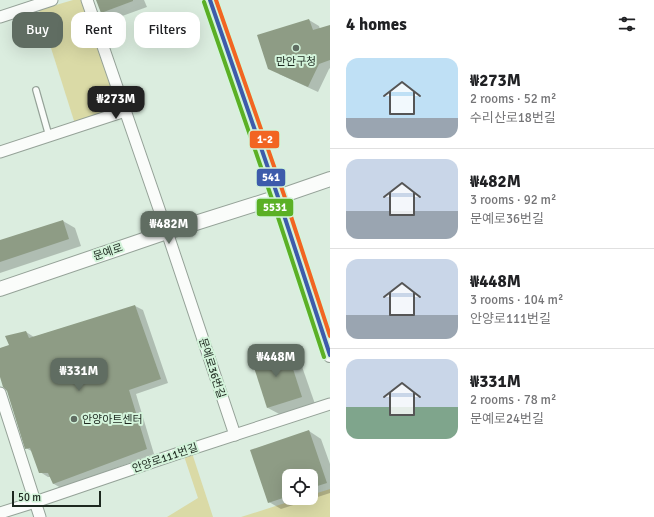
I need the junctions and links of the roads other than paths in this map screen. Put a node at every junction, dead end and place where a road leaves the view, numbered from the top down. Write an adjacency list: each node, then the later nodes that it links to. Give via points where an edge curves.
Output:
1 (52, 0): 4 (street)
2 (87, 0): 6 (street, 문예로36번길)
3 (210, 0): 10 (street)
4 (0, 17)
5 (36, 90): 7 (lane)
6 (125, 111): 7 (street); 11 (street, 문예로36번길)
7 (49, 136): 8 (street)
8 (0, 152)
9 (330, 178): 10 (street, 문예로)
10 (278, 197): 11 (street, 문예로); 13 (street)
11 (167, 232): 12 (street, 문예로); 16 (street, 문예로36번길)
12 (0, 289)
13 (330, 355)
14 (0, 393): 17 (street)
15 (330, 404): 16 (street, 안양로111번길)
16 (235, 435): 17 (street, 안양로111번길)
17 (35, 502): 18 (street, 안양로111번길); 19 (street)
18 (0, 513)
19 (40, 517)

